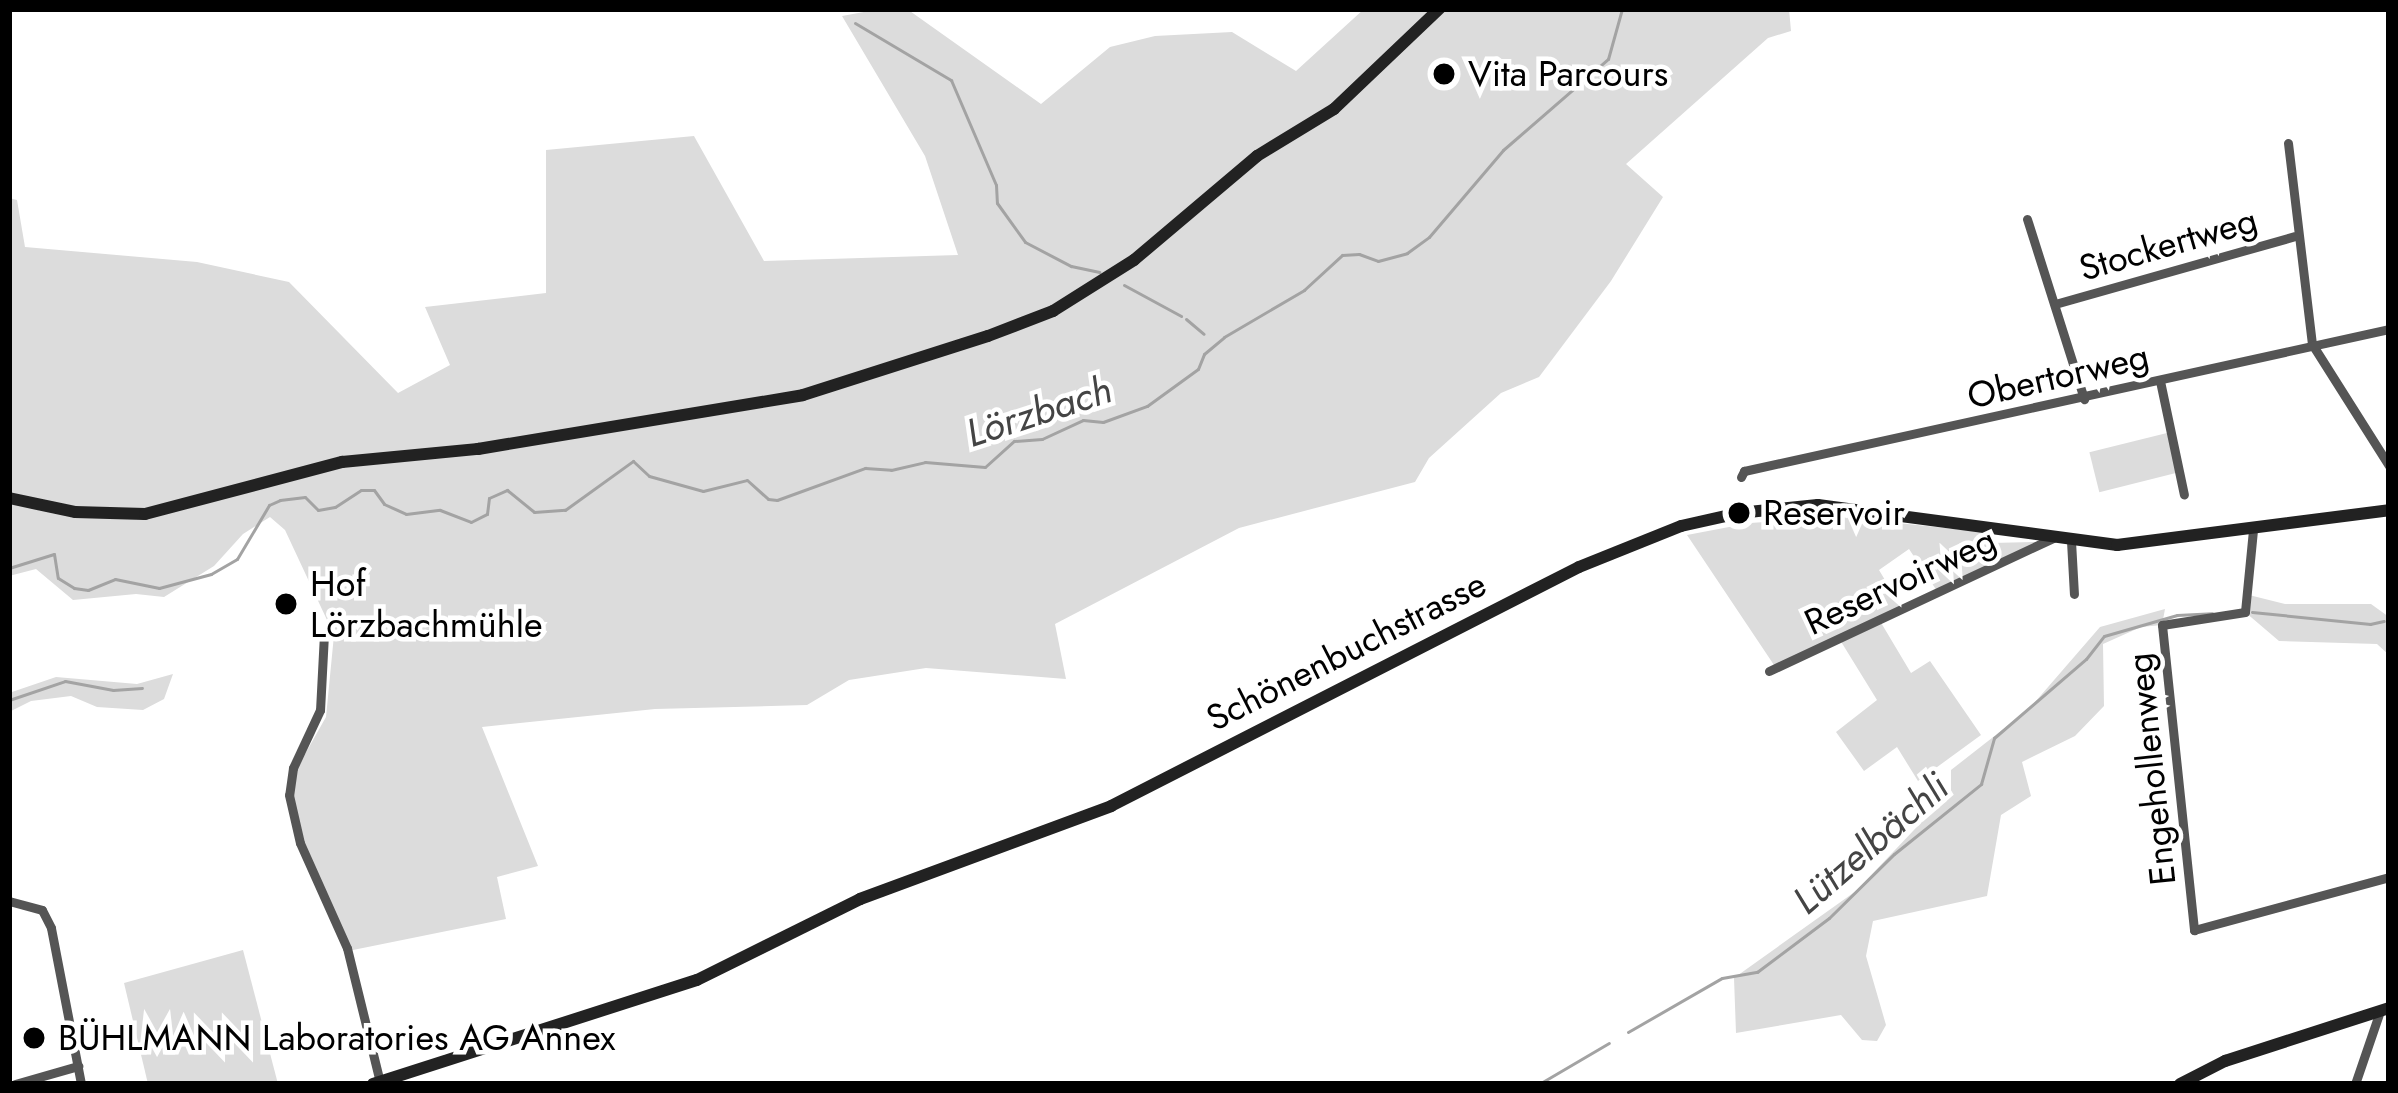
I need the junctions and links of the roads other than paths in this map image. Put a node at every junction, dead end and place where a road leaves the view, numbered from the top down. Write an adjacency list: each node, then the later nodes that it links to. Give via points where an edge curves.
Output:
1 (1439, 9): 14 (street, via 1334,109 1257,156 1134,260 1053,311 988,336 802,395 478,449 342,462 145,514 75,512)
2 (2288, 143): 4 (street)
3 (2027, 219): 5 (street)
4 (2295, 236): 5 (street, Stockertweg); 7 (street)
5 (2055, 304): 9 (street)
6 (2389, 329): 7 (street, Obertorweg)
7 (2312, 344): 8 (street, Obertorweg); 10 (street)
8 (2160, 381): 9 (street, Obertorweg); 13 (street)
9 (2084, 399): 12 (street, Obertorweg)
10 (2384, 449): 11 (street)
11 (2389, 466)
12 (1741, 477)
13 (2183, 495)
14 (9, 498)
15 (2389, 511): 16 (street, Schönenbuchstrasse)
16 (2253, 530): 18 (street, Schönenbuchstrasse, via 2160,543); 22 (street, Engehollenweg, via 2245,611 2162,625 2194,930)
17 (2053, 538): 18 (street, Schönenbuchstrasse); 21 (street, Reservoirweg); 26 (street, Schönenbuchstrasse, via 1818,505 1661,532 1112,806 811,919 697,980)
18 (2071, 541): 19 (street)
19 (2074, 594)
20 (324, 634): 26 (street, via 320,710 292,768 290,795 300,843 347,948)
21 (1769, 671)
22 (2389, 877)
23 (12, 901): 25 (street, via 42,910 51,928)
24 (2385, 1010): 29 (street, via 2224,1061); 30 (street)
25 (78, 1066): 27 (street); 28 (street)
26 (376, 1083)
27 (15, 1084)
28 (82, 1084)
29 (2180, 1084)
30 (2355, 1084)

